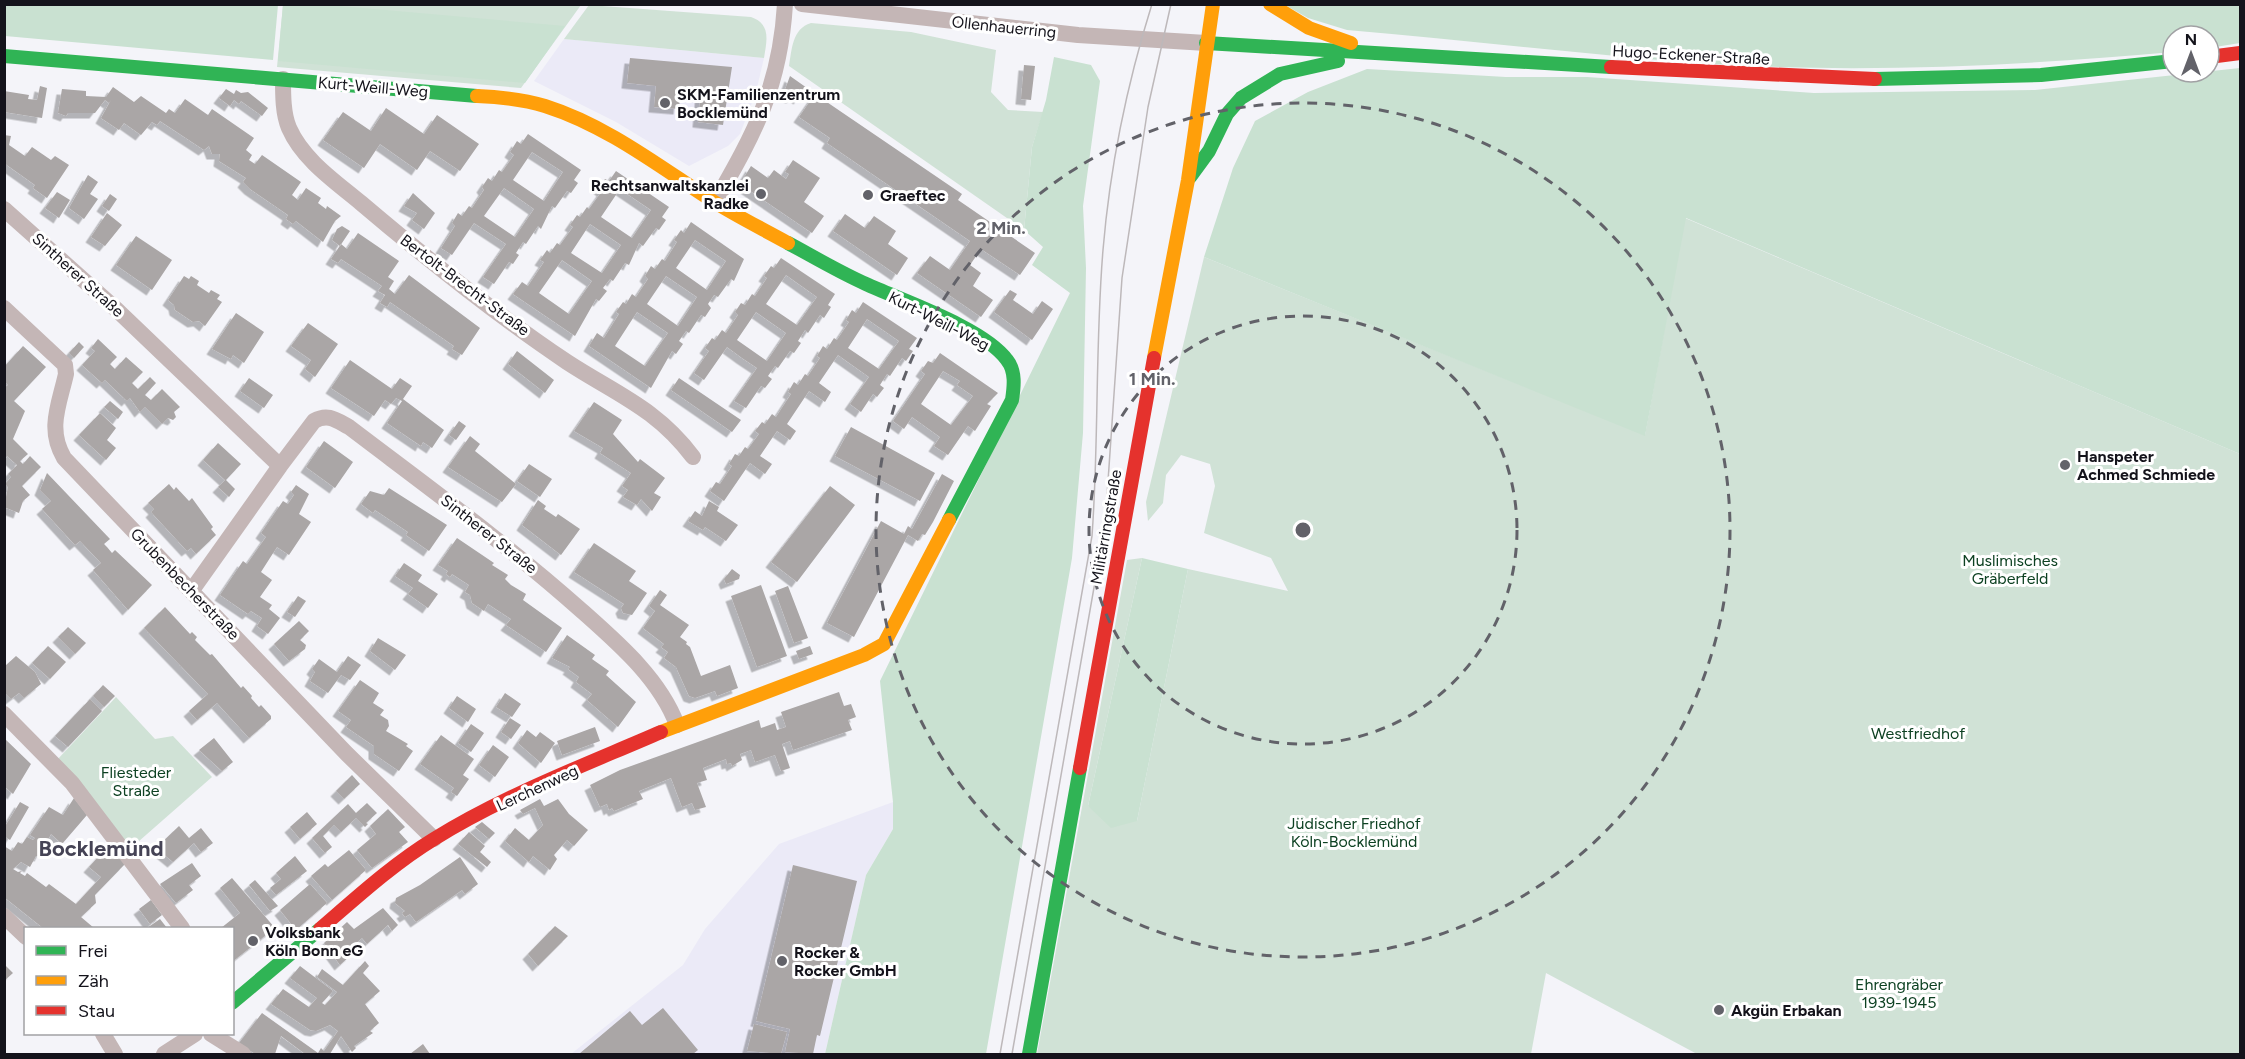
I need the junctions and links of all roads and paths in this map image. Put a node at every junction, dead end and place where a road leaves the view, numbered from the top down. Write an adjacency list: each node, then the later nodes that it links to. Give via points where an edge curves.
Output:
1 (784, 4): 13 (street, via 780,52 769,98 755,132)
2 (802, 4): 5 (street, Ollenhauerring, via 1078,35)
3 (1213, 4): 5 (main road, Militärringstraße)
4 (1270, 4): 6 (main road, via 1292,21 1332,39)
5 (1206, 43): 6 (main road, Hugo-Eckener-Straße); 12 (main road, Militärringstraße)
6 (1390, 53): 10 (main road, Hugo-Eckener-Straße, via 1722,74 1882,79 2041,75); 12 (main road, via 1304,66 1252,88 1230,109)
7 (2241, 53): 9 (main road)
8 (4, 56): 11 (main road, Kurt-Weill-Weg)
9 (2221, 56)
10 (2161, 62)
11 (283, 79): 13 (main road, Kurt-Weill-Weg, via 542,104 589,121); 16 (street, Bertolt-Brecht-Straße, via 288,128 303,151 331,177 418,252 491,307 567,362 646,409 676,435)
12 (1188, 180): 33 (main road, Militärringstraße)
13 (715, 202): 19 (main road, Kurt-Weill-Weg, via 862,282 958,327 1004,355 1012,367 1012,400)
14 (4, 209): 17 (street, Sintherer Straße, via 117,310)
15 (4, 308): 18 (street, Grubenbecherstraße, via 65,365 54,429 55,443 64,458)
16 (693, 457)
17 (280, 466): 18 (street, Sintherer Straße); 21 (street, Sintherer Straße, via 314,420 330,417 349,427 527,561 613,639 664,697)
18 (192, 591): 22 (street, Grubenbecherstraße)
19 (884, 644): 21 (main road, Lerchenweg)
20 (4, 714): 24 (street, via 72,783)
21 (677, 725): 22 (main road, Lerchenweg, via 513,797)
22 (434, 839): 26 (main road, Lerchenweg, via 386,873)
23 (4, 916): 25 (street)
24 (181, 927)
25 (24, 935)
26 (234, 1000)
27 (104, 1035): 30 (street)
28 (193, 1035): 31 (street)
29 (213, 1035): 32 (street)
30 (115, 1054)
31 (164, 1054)
32 (243, 1054)
33 (1029, 1054)

